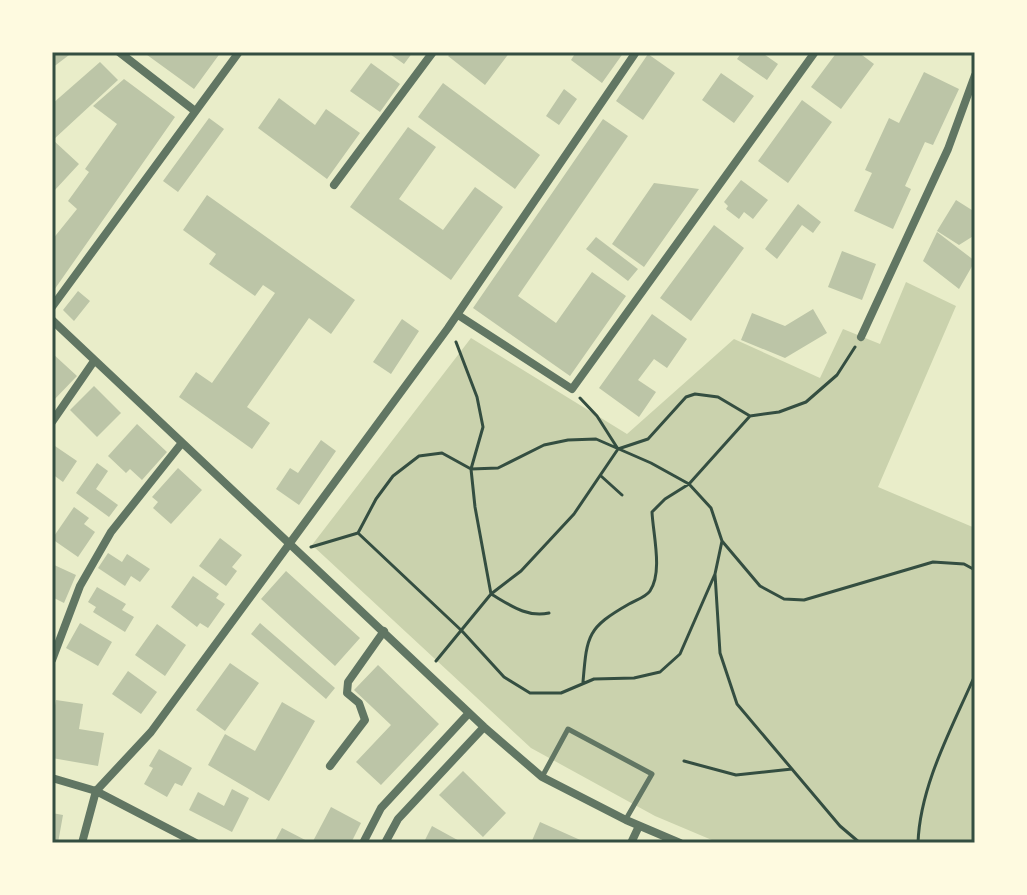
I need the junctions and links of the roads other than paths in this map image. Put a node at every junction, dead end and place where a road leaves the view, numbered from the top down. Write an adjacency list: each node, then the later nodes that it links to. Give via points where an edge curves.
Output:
1 (119, 52): 7 (street)
2 (239, 52): 7 (street)
3 (433, 52): 8 (street)
4 (636, 52): 10 (street)
5 (815, 52): 10 (street, via 572,389)
6 (975, 75): 12 (street, via 948,149)
7 (195, 111): 9 (street)
8 (334, 185)
9 (52, 307)
10 (458, 315): 16 (street)
11 (52, 320): 13 (street)
12 (861, 337)
13 (94, 361): 14 (street); 15 (street)
14 (52, 422)
15 (181, 444): 16 (street); 18 (street, via 111,532 80,586)
16 (289, 542): 17 (street); 24 (street, via 151,732)
17 (384, 631): 19 (street); 21 (street, via 348,682 347,693 359,703 365,720)
18 (52, 660)
19 (469, 713): 20 (street); 29 (street, via 381,808)
20 (484, 727): 22 (street); 30 (street, via 398,819)
21 (330, 766)
22 (542, 777): 25 (street); 25 (lane, via 568,729 652,774)
23 (52, 778): 24 (street)
24 (96, 791): 27 (street); 28 (street)
25 (626, 820): 26 (street)
26 (639, 826): 31 (street); 32 (street)
27 (82, 843)
28 (196, 843)
29 (363, 843)
30 (385, 843)
31 (631, 843)
32 (680, 843)

